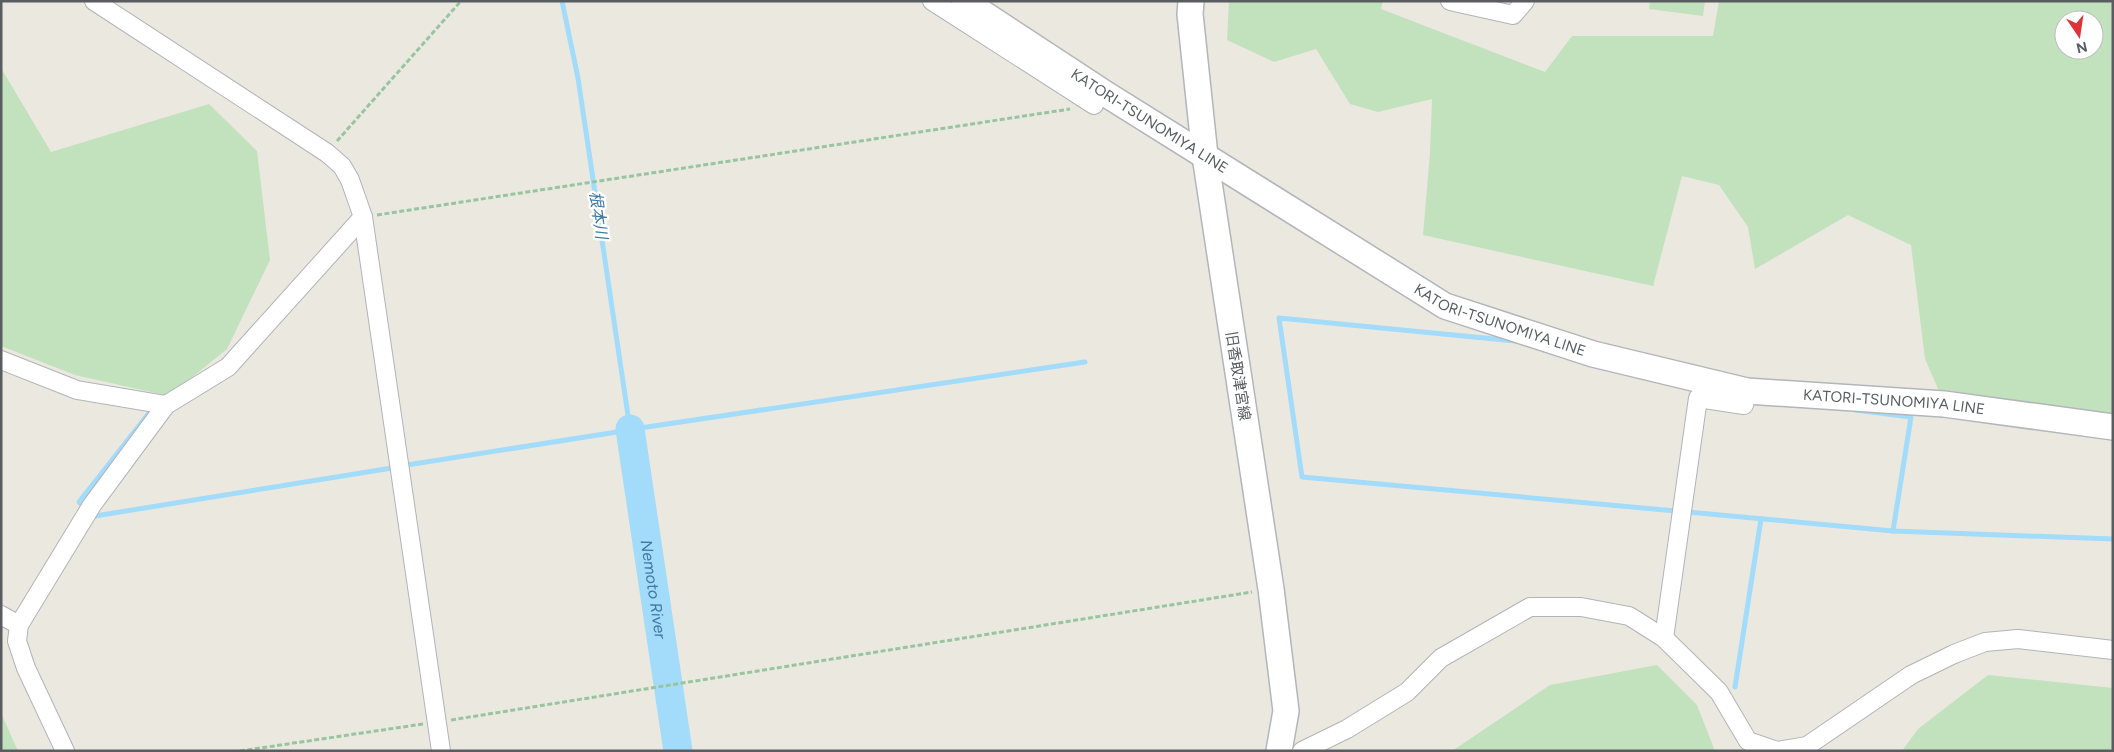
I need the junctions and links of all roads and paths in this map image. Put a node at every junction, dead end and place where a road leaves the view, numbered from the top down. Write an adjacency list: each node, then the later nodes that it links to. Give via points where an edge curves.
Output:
1 (94, 1): 9 (street)
2 (461, 1): 9 (path)
3 (932, 1): 8 (street)
4 (964, 1): 10 (main road, KATORI-TSUNOMIYA LINE)
5 (1191, 1): 10 (main road, 旧香取津宮線)
6 (1450, 1): 7 (street, via 1513,16)
7 (1525, 1)
8 (1094, 106): 11 (path)
9 (326, 153): 11 (street, via 342,166)
10 (1205, 156): 13 (main road, KATORI-TSUNOMIYA LINE, via 1445,306 1593,354); 16 (main road, 旧香取津宮線)
11 (363, 217): 14 (street, via 228,367); 23 (street)
12 (1, 360): 14 (street, via 77,390)
13 (1747, 392): 15 (main road, KATORI-TSUNOMIYA LINE, via 1944,404); 19 (street, via 1744,405 1698,398)
14 (166, 405): 18 (street, via 92,505)
15 (2113, 427)
16 (1271, 589): 21 (path); 24 (main road, 旧香取津宮線, via 1286,712)
17 (1, 614): 18 (street)
18 (19, 625): 22 (street, via 17,641 26,668)
19 (1664, 638): 20 (street, via 1720,692 1748,740 1777,751 1807,746 1911,675 1985,642 2018,639); 25 (street, via 1629,616 1582,607 1530,607 1441,658 1407,692)
20 (2113, 650)
21 (662, 686)
22 (65, 751)
23 (441, 751)
24 (1280, 751)
25 (1302, 751)

